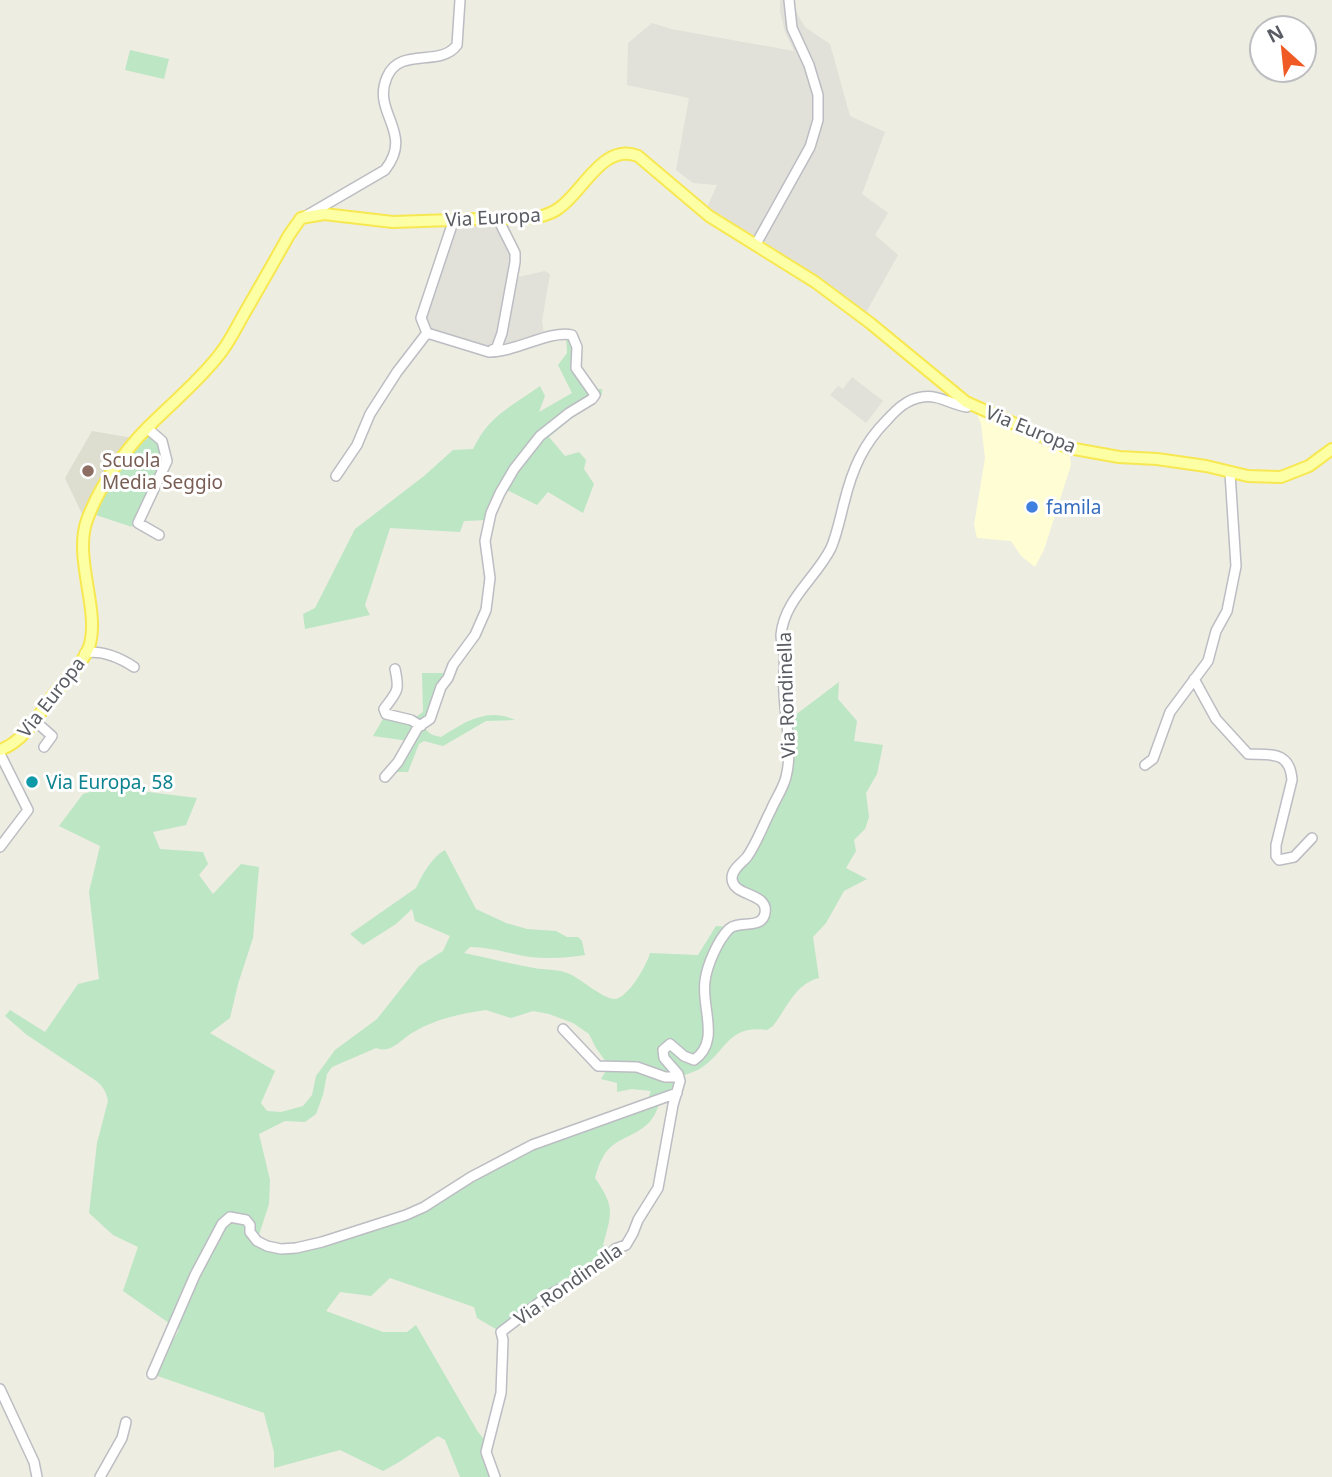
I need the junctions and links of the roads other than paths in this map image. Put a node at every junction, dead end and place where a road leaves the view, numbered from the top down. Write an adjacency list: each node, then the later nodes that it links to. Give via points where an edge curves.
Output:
1 (460, 0): 3 (street, via 453,51 398,62 387,75 383,91 398,144 386,170)
2 (789, 0): 6 (street, via 792,28 818,95 818,120 810,147)
3 (301, 218): 4 (main road, Via Europa, via 324,214 393,222); 10 (main road, Via Europa, via 221,354)
4 (453, 219): 5 (main road, Via Europa); 7 (street, via 422,310)
5 (498, 219): 6 (main road, Via Europa, via 549,214 611,158 629,152 709,216); 8 (street, via 515,262 502,333)
6 (756, 244): 9 (main road, Via Europa, via 816,282)
7 (427, 333): 8 (street); 13 (street, via 370,414 357,445)
8 (489, 352): 20 (street, via 572,335 577,347 576,368 595,395 540,436 500,493 485,541 490,578 486,610 441,687 430,719)
9 (971, 404): 12 (main road, Via Europa, via 1069,448); 28 (street, Via Rondinella, via 959,406 932,397 914,399 894,412 869,440 855,467 829,552 784,622 787,773 751,851 732,874 736,887 762,901 764,917 757,923 731,927 713,956 705,980 709,1036 701,1055 694,1060 670,1044 663,1050)
10 (147, 428): 14 (street, via 162,441 167,461 138,523); 15 (main road, Via Europa, via 111,474 86,522 83,548 92,627)
11 (1332, 449): 12 (main road, Via Europa, via 1309,466 1281,477)
12 (1230, 473): 18 (street, via 1236,540 1233,588 1208,661)
13 (336, 476)
14 (159, 535)
15 (85, 653): 16 (street, via 95,651); 19 (main road, Via Europa)
16 (134, 667)
17 (395, 669): 20 (street, via 399,686 384,709 386,714)
18 (1194, 679): 23 (street, via 1170,712 1153,759); 25 (street, via 1216,719 1248,754 1276,755 1291,769 1276,856 1279,860 1294,857)
19 (35, 721): 21 (street, via 52,736); 22 (main road, Via Europa)
20 (421, 726): 24 (street)
21 (44, 747)
22 (0, 752): 26 (street, Via Europa, via 28,810)
23 (1145, 765)
24 (385, 777)
25 (1312, 838)
26 (0, 846)
27 (563, 1029): 28 (street, via 598,1066 637,1067)
28 (679, 1077): 29 (street, Via Rondinella)
29 (677, 1093): 30 (street, via 532,1145 424,1207 323,1242 296,1248 267,1246 257,1241 246,1220 230,1217 195,1275); 35 (street, Via Rondinella, via 658,1188 626,1245 501,1332 501,1393 486,1452)
30 (152, 1374)
31 (0, 1389): 33 (street)
32 (126, 1422): 34 (street)
33 (37, 1477)
34 (100, 1477)
35 (495, 1477)

